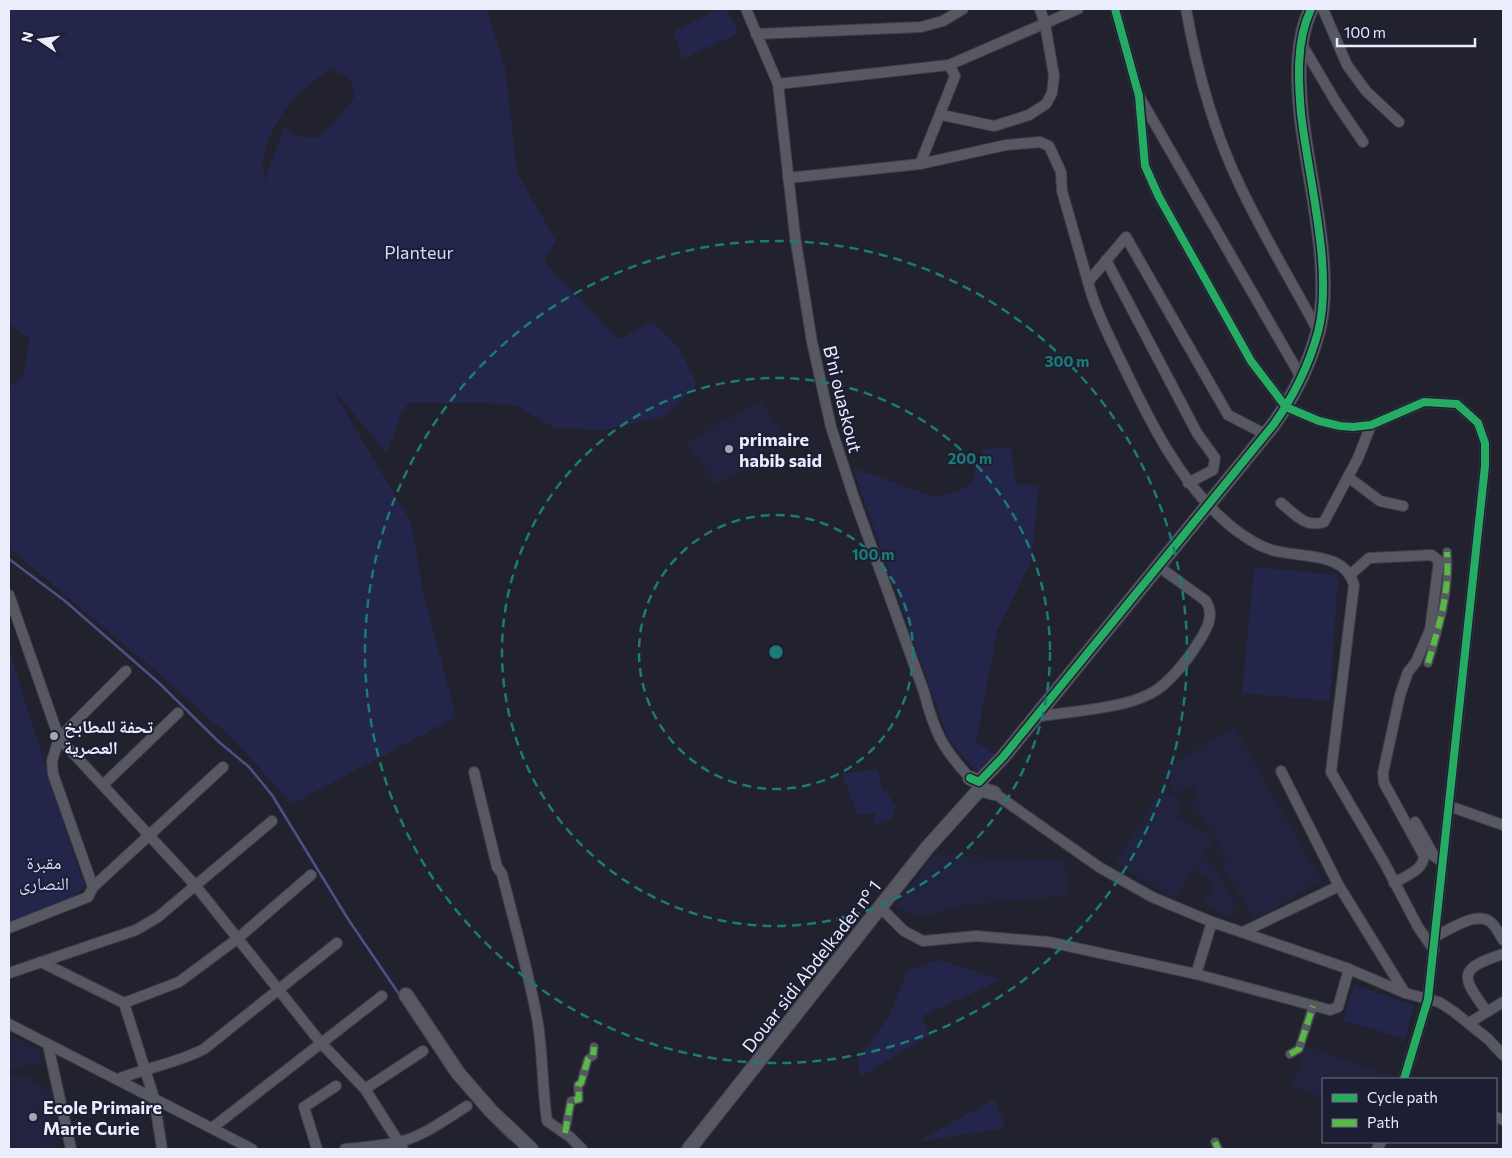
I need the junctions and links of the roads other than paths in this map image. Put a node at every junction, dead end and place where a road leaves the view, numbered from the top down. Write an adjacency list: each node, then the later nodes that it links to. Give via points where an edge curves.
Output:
1 (746, 9): 10 (street, B'ni ouaskout)
2 (963, 9): 10 (street, via 943,21 922,27)
3 (1040, 9): 9 (street)
4 (1078, 9): 9 (street)
5 (1115, 9): 14 (street)
6 (1186, 9): 22 (street, via 1194,55 1220,140 1242,190)
7 (1311, 9): 11 (street, Douar sidi Abdelkader n° 1)
8 (1324, 9): 16 (street, via 1347,65 1366,90)
9 (1045, 24): 12 (street); 15 (street, via 1054,76 1052,93 1046,104 1029,115 994,126)
10 (756, 34): 13 (street, B'ni ouaskout)
11 (1301, 42): 17 (street); 22 (street, Douar sidi Abdelkader n° 1, via 1298,81 1323,281)
12 (949, 65): 13 (street); 15 (street, via 955,76)
13 (778, 84): 19 (street, B'ni ouaskout)
14 (1139, 96): 23 (street); 24 (street, via 1145,166 1158,197 1252,361)
15 (942, 115): 18 (street)
16 (1399, 122)
17 (1363, 142)
18 (920, 164): 19 (street); 21 (street, via 1006,145 1040,142 1050,146 1061,172 1062,192)
19 (788, 178): 45 (street, B'ni ouaskout, via 802,284 831,427 932,722 940,741)
20 (1106, 260): 21 (street); 26 (street, via 1126,237 1228,416); 28 (street, via 1197,433 1215,458 1213,470)
21 (1088, 282): 28 (street, via 1092,299 1132,384)
22 (1318, 331): 23 (street, Douar sidi Abdelkader n° 1)
23 (1301, 376): 24 (street, Douar sidi Abdelkader n° 1)
24 (1286, 407): 25 (street, via 1340,426); 26 (street, Douar sidi Abdelkader n° 1)
25 (1371, 425): 27 (street); 47 (street, via 1424,402 1457,404 1478,423 1485,443)
26 (1265, 434): 30 (street, Douar sidi Abdelkader n° 1)
27 (1348, 477): 29 (street, via 1324,522 1307,523); 31 (street, via 1380,501)
28 (1188, 483): 30 (street)
29 (1282, 503)
30 (1209, 506): 33 (street, Douar sidi Abdelkader n° 1); 34 (street, via 1253,542 1274,551 1330,560)
31 (1403, 506)
32 (1447, 552): 36 (street, via 1448,584)
33 (1158, 566): 39 (street, Douar sidi Abdelkader n° 1); 39 (street, via 1206,601 1210,608 1211,617 1205,633 1192,653 1158,689 1132,702)
34 (1351, 574): 54 (street, via 1354,585 1331,772); 54 (street, via 1369,558 1375,557 1432,555 1439,561 1430,630 1400,695 1383,774 1384,783 1424,856 1421,867)
35 (9, 595): 40 (street)
36 (1428, 663)
37 (126, 671): 40 (street)
38 (178, 713): 44 (street)
39 (1035, 717): 45 (street, Douar sidi Abdelkader n° 1)
40 (59, 738): 44 (street); 57 (street, via 51,767)
41 (224, 767): 51 (street)
42 (1281, 771): 56 (street)
43 (474, 772): 97 (street, via 537,1018 547,1121)
44 (104, 784): 51 (street)
45 (977, 784): 46 (street); 58 (street, Douar sidi Abdelkader n° 1, via 965,807 927,848)
46 (994, 793): 59 (street, via 1099,867 1152,897)
47 (1449, 806): 50 (street); 52 (street)
48 (272, 821): 55 (street)
49 (1415, 822): 52 (street, via 1434,856)
50 (1503, 826)
51 (150, 833): 55 (street); 57 (street)
52 (1442, 862): 62 (street)
53 (311, 875): 63 (street)
54 (1394, 883): 66 (street)
55 (195, 884): 63 (street); 68 (street, via 158,917 136,930)
56 (1339, 886): 61 (street); 73 (street)
57 (93, 887): 60 (street, via 81,902)
58 (881, 908): 71 (street, via 904,931 924,941 976,936 1049,942); 107 (street, Douar sidi Abdelkader n° 1)
59 (1212, 922): 61 (street); 71 (street)
60 (9, 928)
61 (1243, 932): 69 (street)
62 (1436, 936): 64 (street, via 1474,918 1483,918); 66 (street)
63 (237, 939): 72 (street); 78 (street, via 179,982)
64 (1503, 940)
65 (337, 943): 72 (street)
66 (1434, 950): 76 (street)
67 (1503, 954): 80 (street, via 1480,962 1469,971 1471,990)
68 (40, 962): 70 (street); 78 (street)
69 (1349, 969): 73 (street); 79 (street, via 1338,1007 1330,1010)
70 (9, 974)
71 (1196, 974): 79 (street)
72 (280, 990): 83 (street); 89 (street, via 204,1049 186,1058)
73 (1405, 993): 76 (street)
74 (406, 995): 105 (street, via 458,1073 491,1111)
75 (382, 996): 83 (street)
76 (1428, 999): 81 (street); 90 (street)
77 (1503, 1002): 80 (street)
78 (124, 1003): 89 (street)
79 (1313, 1006): 87 (street, via 1299,1048)
80 (1487, 1012): 81 (street)
81 (1469, 1023): 88 (street)
82 (9, 1024): 84 (street)
83 (322, 1043): 93 (street); 96 (street)
84 (48, 1045): 91 (street); 99 (street)
85 (594, 1047): 97 (street, via 593,1056 578,1085 579,1098 571,1101)
86 (423, 1051): 93 (street)
87 (1290, 1054)
88 (1503, 1055)
89 (145, 1069): 91 (street); 94 (street)
90 (1404, 1078)
91 (118, 1079): 94 (street)
92 (336, 1086): 102 (street, via 304,1107)
93 (365, 1089): 98 (street)
94 (154, 1098): 96 (street); 100 (street)
95 (467, 1106): 98 (street)
96 (212, 1128): 101 (street)
97 (565, 1133): 106 (street)
98 (401, 1146): 104 (street)
99 (71, 1149)
100 (162, 1149)
101 (252, 1149)
102 (317, 1149)
103 (345, 1149): 104 (street)
104 (350, 1149)
105 (531, 1149)
106 (582, 1149)
107 (689, 1149)

